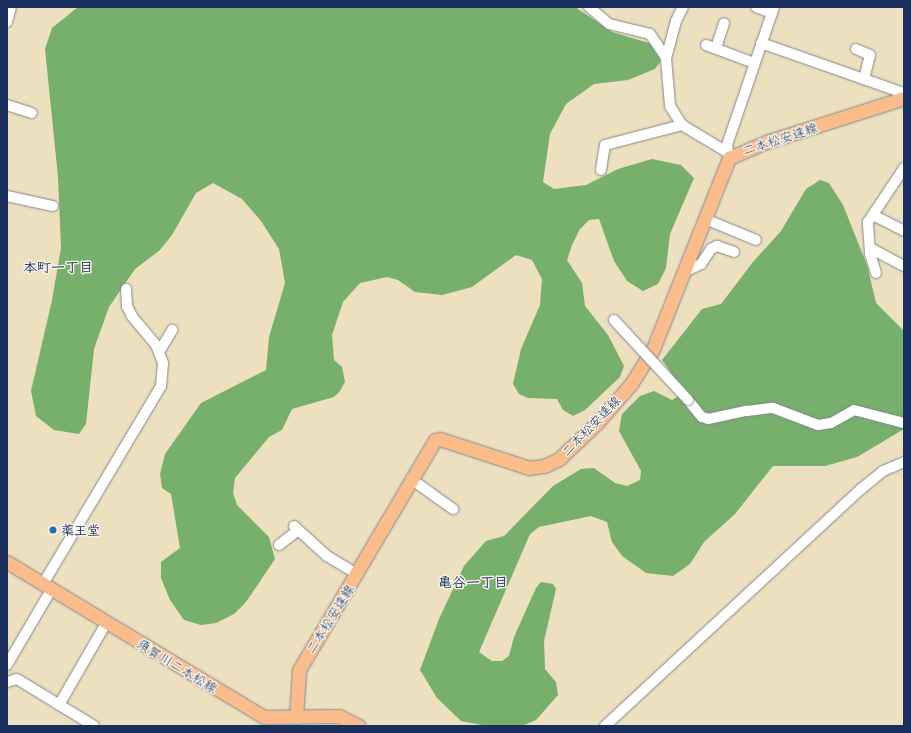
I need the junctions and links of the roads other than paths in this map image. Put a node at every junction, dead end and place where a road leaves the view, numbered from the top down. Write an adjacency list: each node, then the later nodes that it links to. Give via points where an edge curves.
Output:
1 (589, 7): 10 (street, via 609,24 650,34)
2 (683, 7): 10 (street, via 676,21)
3 (756, 7): 4 (street)
4 (773, 10): 6 (street)
5 (724, 23): 8 (street)
6 (762, 43): 11 (street); 12 (street)
7 (706, 45): 8 (street)
8 (716, 48): 11 (street)
9 (856, 49): 12 (street, via 870,55)
10 (666, 58): 17 (street, via 670,106)
11 (754, 63): 18 (street, via 727,145)
12 (864, 79): 13 (street)
13 (904, 93)
14 (904, 98): 18 (main road, 二本松安達線)
15 (7, 105): 16 (street)
16 (32, 113)
17 (682, 125): 18 (street); 20 (street, via 605,145)
18 (728, 155): 24 (main road, 二本松安達線)
19 (904, 168): 23 (street)
20 (601, 170)
21 (7, 196): 22 (street)
22 (53, 206)
23 (873, 215): 25 (street); 27 (street, via 867,229)
24 (704, 219): 26 (street); 30 (main road, 二本松安達線)
25 (904, 231)
26 (756, 240)
27 (870, 248): 29 (street); 31 (street)
28 (734, 252): 30 (street, via 714,247 701,264)
29 (904, 266)
30 (684, 272): 38 (main road, 二本松安達線, via 662,330 640,373 597,423 558,459 544,466 529,468 440,439 433,443)
31 (876, 273)
32 (126, 289): 35 (street, via 127,306 132,316)
33 (614, 320): 36 (street, bridge, via 702,417 718,419 747,411 773,408 818,425 831,423 854,410)
34 (172, 330): 35 (street)
35 (159, 352): 43 (street, via 163,363 161,386)
36 (904, 423)
37 (904, 462): 52 (street, via 883,471 861,489)
38 (411, 479): 39 (street); 42 (main road, 二本松安達線)
39 (453, 509)
40 (280, 545): 42 (street, via 296,528 327,556)
41 (7, 562): 43 (main road, 須賀川二本松線)
42 (357, 574): 48 (main road, 二本松安達線, via 299,670)
43 (47, 587): 44 (main road, 須賀川二本松線); 45 (street)
44 (107, 622): 47 (street); 49 (main road, 須賀川二本松線)
45 (7, 665)
46 (7, 682): 47 (street, via 17,680)
47 (60, 704): 50 (street)
48 (296, 717): 49 (main road, 須賀川二本松線); 51 (main road, 須賀川二本松線, via 339,716)
49 (268, 722)
50 (94, 726)
51 (359, 726)
52 (604, 726)

